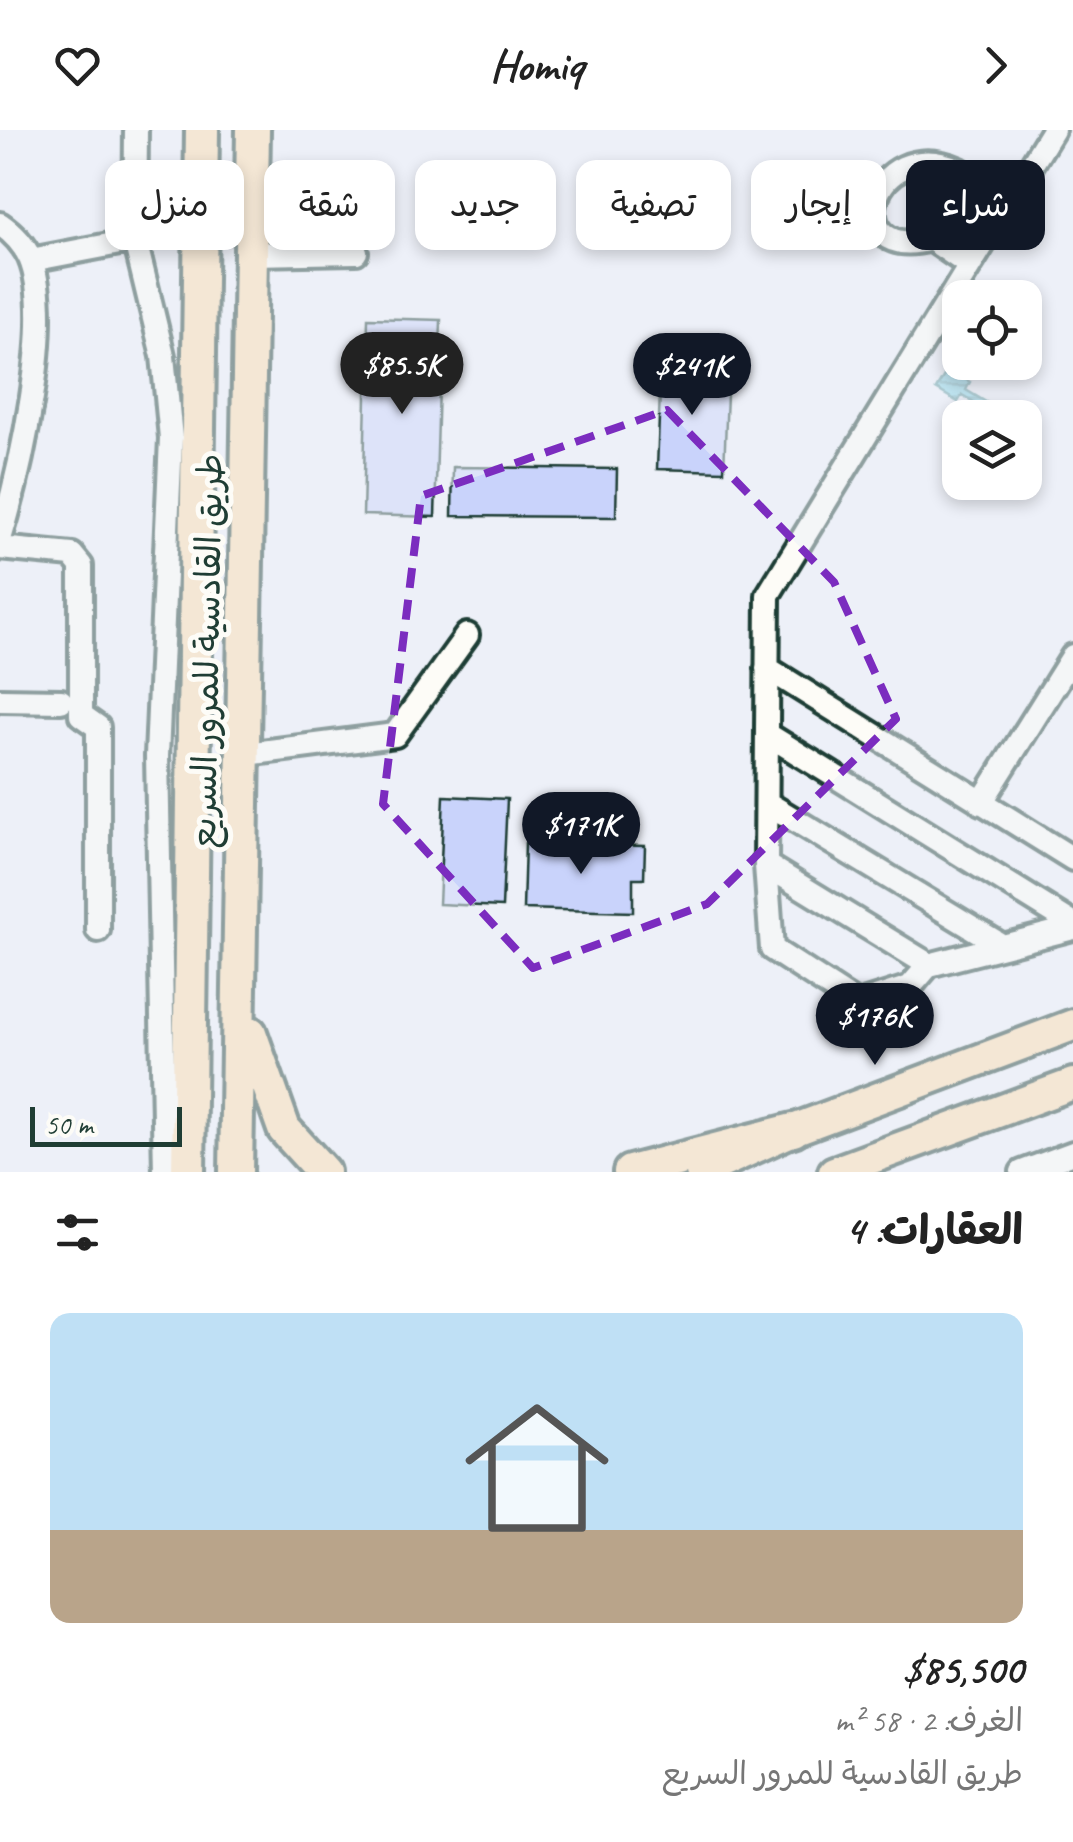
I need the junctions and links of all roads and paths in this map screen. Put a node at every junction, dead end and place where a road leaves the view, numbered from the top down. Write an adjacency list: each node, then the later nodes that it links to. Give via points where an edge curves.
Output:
1 (136, 130): 5 (street)
2 (202, 130): 38 (highway, طريق القادسية للمرور السريع)
3 (253, 130): 11 (highway, طريق القادسية للمرور السريع)
4 (1053, 130): 13 (street)
5 (136, 160)
6 (0, 224): 12 (street)
7 (105, 246): 12 (street)
8 (137, 250): 37 (street, via 163,356 172,438 157,756)
9 (947, 250): 13 (street)
10 (356, 252): 11 (street)
11 (252, 254): 22 (highway, طريق القادسية للمرور السريع)
12 (31, 260): 14 (street, via 38,344 16,488)
13 (969, 265): 18 (street, via 768,595)
14 (0, 540)
15 (0, 548): 28 (street, via 72,556 81,566 81,715 98,726)
16 (467, 635): 22 (street, via 395,735)
17 (1073, 656): 24 (street)
18 (767, 668): 21 (street); 24 (street)
19 (0, 700): 20 (street)
20 (61, 701)
21 (767, 734): 23 (street); 27 (street)
22 (246, 754): 31 (highway, طريق القادسية للمرور السريع)
23 (767, 803): 26 (street); 29 (street)
24 (982, 804): 25 (street)
25 (1073, 860)
26 (766, 866): 30 (street); 30 (street, via 772,949 857,1004 910,987)
27 (1073, 926): 29 (street)
28 (98, 930)
29 (1002, 945): 30 (street)
30 (929, 965)
31 (241, 996): 39 (highway, طريق القادسية للمرور السريع); 40 (highway, via 269,1097 284,1129)
32 (1073, 1025): 34 (main road)
33 (1073, 1084): 44 (main road)
34 (794, 1130): 35 (main road); 41 (highway)
35 (752, 1148): 42 (main road); 43 (main road)
36 (1073, 1153): 45 (street)
37 (166, 1172)
38 (188, 1172)
39 (236, 1172)
40 (323, 1172)
41 (630, 1172)
42 (701, 1172)
43 (728, 1172)
44 (834, 1172)
45 (1022, 1172)

